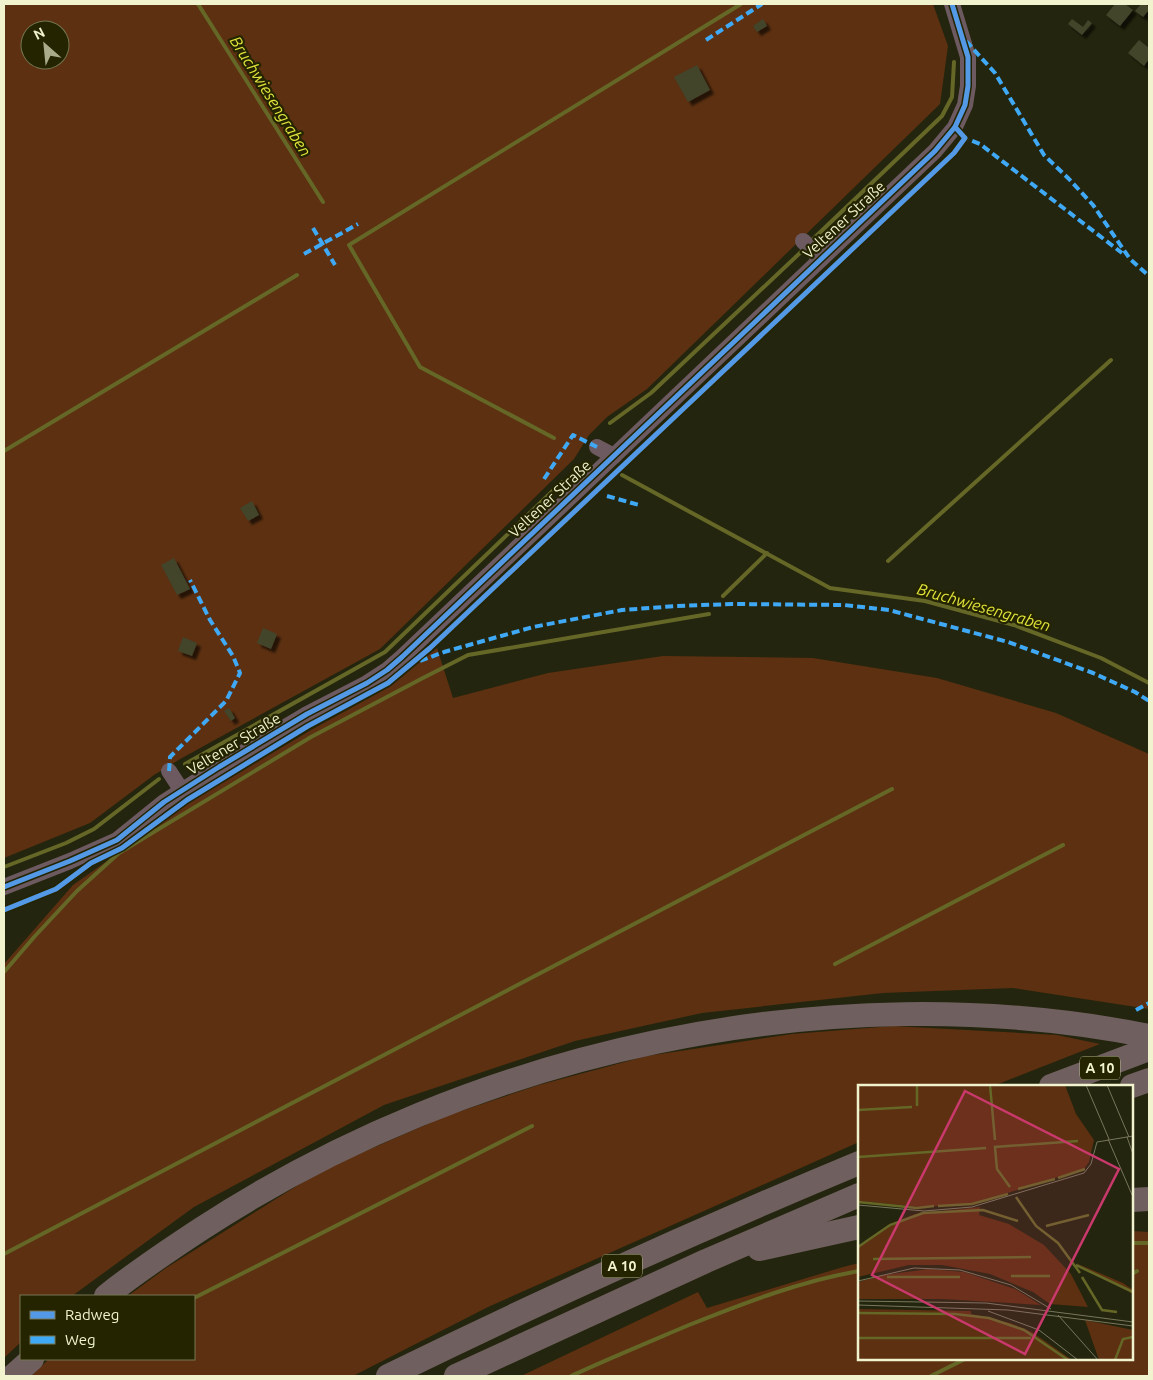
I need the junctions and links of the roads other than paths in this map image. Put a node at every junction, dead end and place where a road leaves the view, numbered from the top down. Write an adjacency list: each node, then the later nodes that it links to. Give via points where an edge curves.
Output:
1 (952, 4): 3 (street, Veltener Straße, via 968,57 965,105 955,127 935,151)
2 (803, 242): 3 (street)
3 (821, 259): 5 (street, Veltener Straße, via 636,444)
4 (597, 447): 5 (street)
5 (614, 456): 7 (street, Veltener Straße, via 594,484 406,661 307,714)
6 (169, 771): 7 (street)
7 (182, 791): 8 (street, Veltener Straße, via 117,840 74,867)
8 (4, 887)
9 (1149, 1036): 20 (highway, via 1060,1022 920,1015 745,1027 647,1043 578,1060 510,1080 358,1140 229,1211)
10 (1149, 1050): 12 (highway, A 10)
11 (1149, 1080): 13 (highway, A 10)
12 (1054, 1085)
13 (1133, 1086)
14 (858, 1163): 23 (highway, A 10, via 546,1301)
15 (858, 1195): 19 (highway, A 10)
16 (1149, 1199): 17 (highway)
17 (1133, 1200)
18 (858, 1227): 19 (highway)
19 (706, 1261): 24 (highway, A 10)
20 (107, 1295)
21 (31, 1360): 22 (highway)
22 (13, 1376)
23 (388, 1376)
24 (456, 1376)

